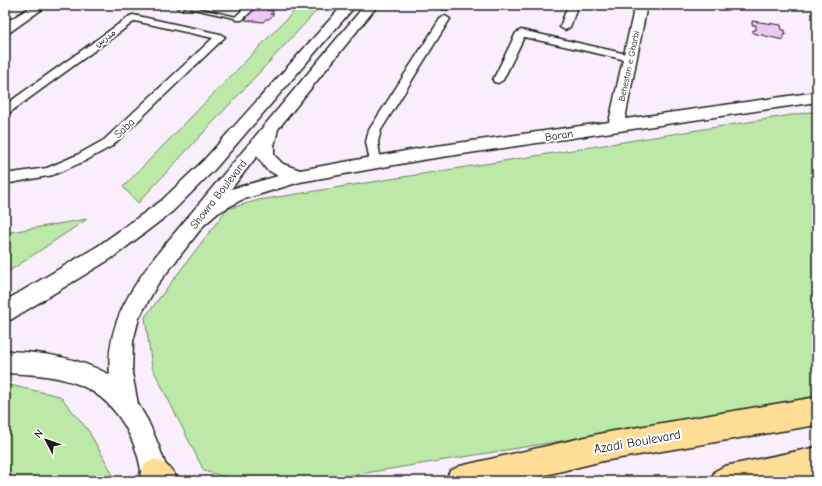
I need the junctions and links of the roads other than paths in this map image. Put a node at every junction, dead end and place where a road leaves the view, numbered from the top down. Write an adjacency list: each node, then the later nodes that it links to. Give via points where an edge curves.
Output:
1 (42, 5): 11 (main road)
2 (180, 5): 8 (lane)
3 (253, 5): 8 (street)
4 (350, 5): 23 (main road, via 209,165 167,206 105,252)
5 (372, 5): 18 (main road, Showra Boulevard)
6 (573, 5): 10 (street)
7 (641, 5): 13 (main road, Behestan e Gharbi)
8 (239, 18)
9 (446, 19): 19 (street, via 375,130 372,142)
10 (565, 27)
11 (5, 29)
12 (220, 37): 16 (street, مدرس, via 133,18); 21 (street, Saba, via 108,143 49,172)
13 (631, 58): 14 (street, via 521,33); 17 (main road, Behestan e Gharbi)
14 (498, 80)
15 (817, 96): 17 (main road, ‌‌Baran)
16 (5, 110)
17 (616, 127): 19 (main road, ‌‌Baran)
18 (271, 128): 20 (main road, via 265,150 267,158 278,169); 22 (main road, Showra Boulevard)
19 (375, 163): 20 (main road, ‌‌Baran)
20 (300, 176): 22 (main road, ‌‌Baran, via 235,195)
21 (5, 179)
22 (196, 221): 25 (main road, Showra Boulevard, via 145,286 128,318 120,347 120,376)
23 (5, 312)
24 (5, 362): 25 (main road, via 38,363 73,370 103,384)
25 (127, 407): 28 (main road, via 144,436)
26 (817, 411): 29 (main road, َAzadi Boulevard, via 603,447)
27 (817, 462): 30 (main road)
28 (158, 479)
29 (460, 481)
30 (725, 481)

